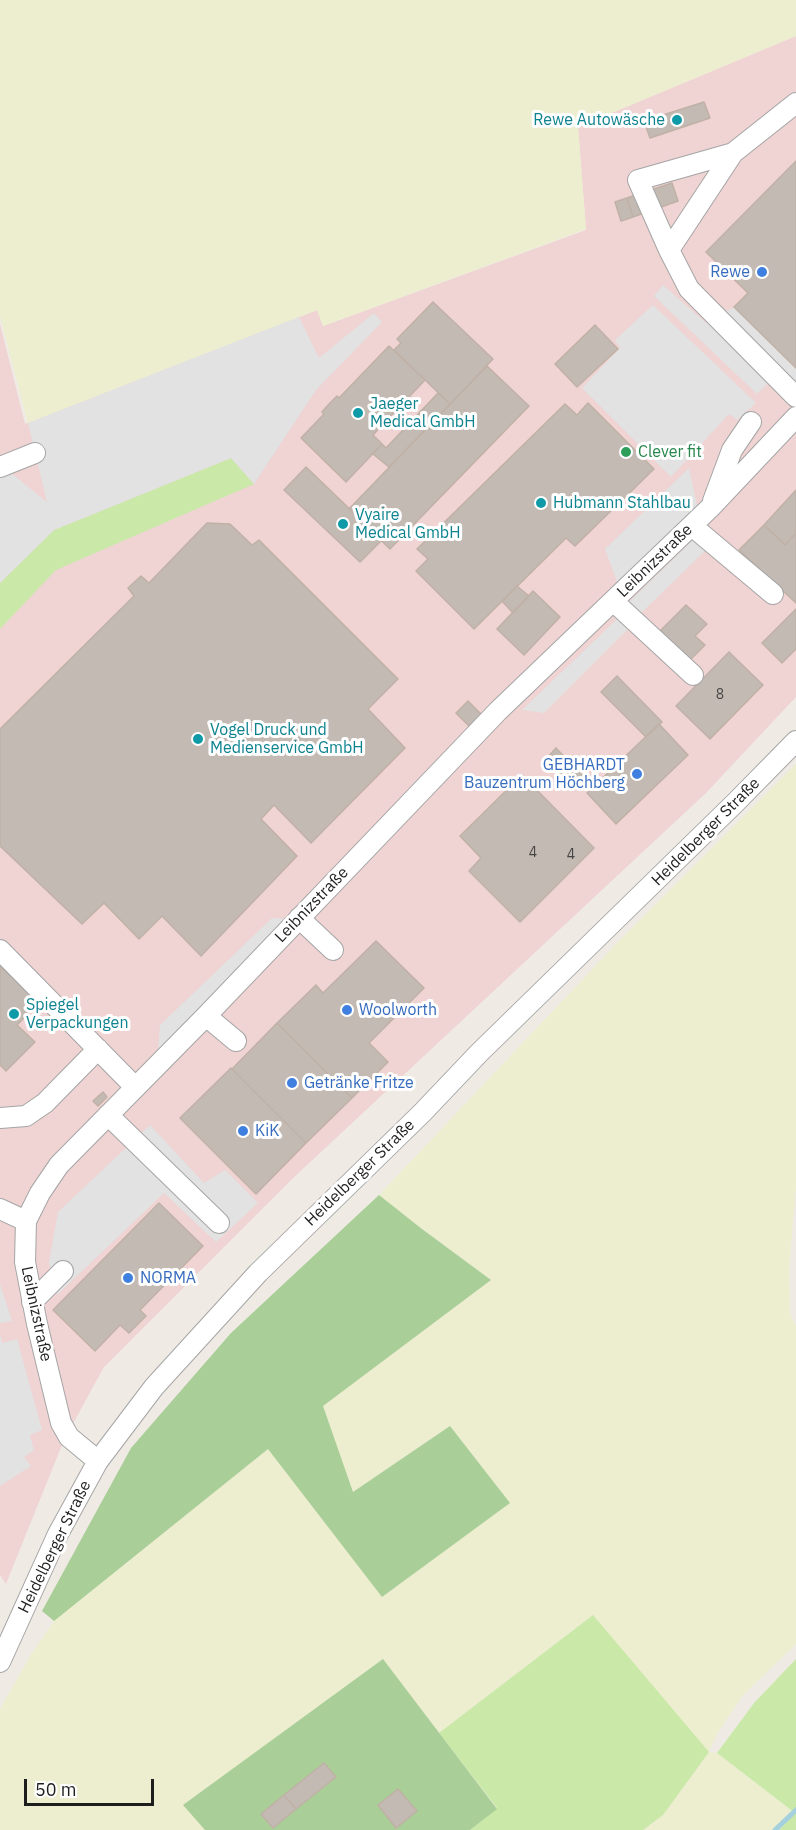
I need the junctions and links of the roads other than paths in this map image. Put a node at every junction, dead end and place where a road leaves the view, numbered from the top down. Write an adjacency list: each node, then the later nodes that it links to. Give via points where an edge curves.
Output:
1 (796, 103): 2 (street)
2 (732, 153): 3 (street); 3 (street, via 638,180)
3 (669, 250): 4 (street, via 689,288)
4 (796, 397)
5 (796, 417): 9 (street, Leibnizstraße)
6 (751, 422): 9 (street, via 732,450)
7 (35, 453): 8 (street)
8 (0, 466)
9 (712, 506): 10 (street, Leibnizstraße)
10 (692, 526): 11 (street); 12 (street, Leibnizstraße)
11 (773, 594)
12 (613, 601): 13 (street); 15 (street, Leibnizstraße, via 498,711)
13 (693, 675)
14 (796, 741): 29 (street, Heidelberger Straße, via 258,1273 154,1387)
15 (299, 918): 17 (street); 18 (street, Leibnizstraße)
16 (0, 950): 20 (street)
17 (333, 950)
18 (206, 1016): 19 (street); 21 (street, Leibnizstraße)
19 (236, 1041)
20 (98, 1049): 21 (street); 23 (street, via 45,1103 26,1116)
21 (135, 1087): 22 (street, Leibnizstraße)
22 (108, 1114): 25 (street, Leibnizstraße, via 59,1164); 26 (street)
23 (0, 1118)
24 (0, 1209): 25 (street)
25 (26, 1221): 28 (street, Leibnizstraße, via 25,1262)
26 (219, 1223)
27 (63, 1271): 28 (street)
28 (32, 1302): 29 (street, Leibnizstraße, via 61,1424 69,1437)
29 (99, 1461): 30 (street, Heidelberger Straße, via 58,1534)
30 (0, 1662)

